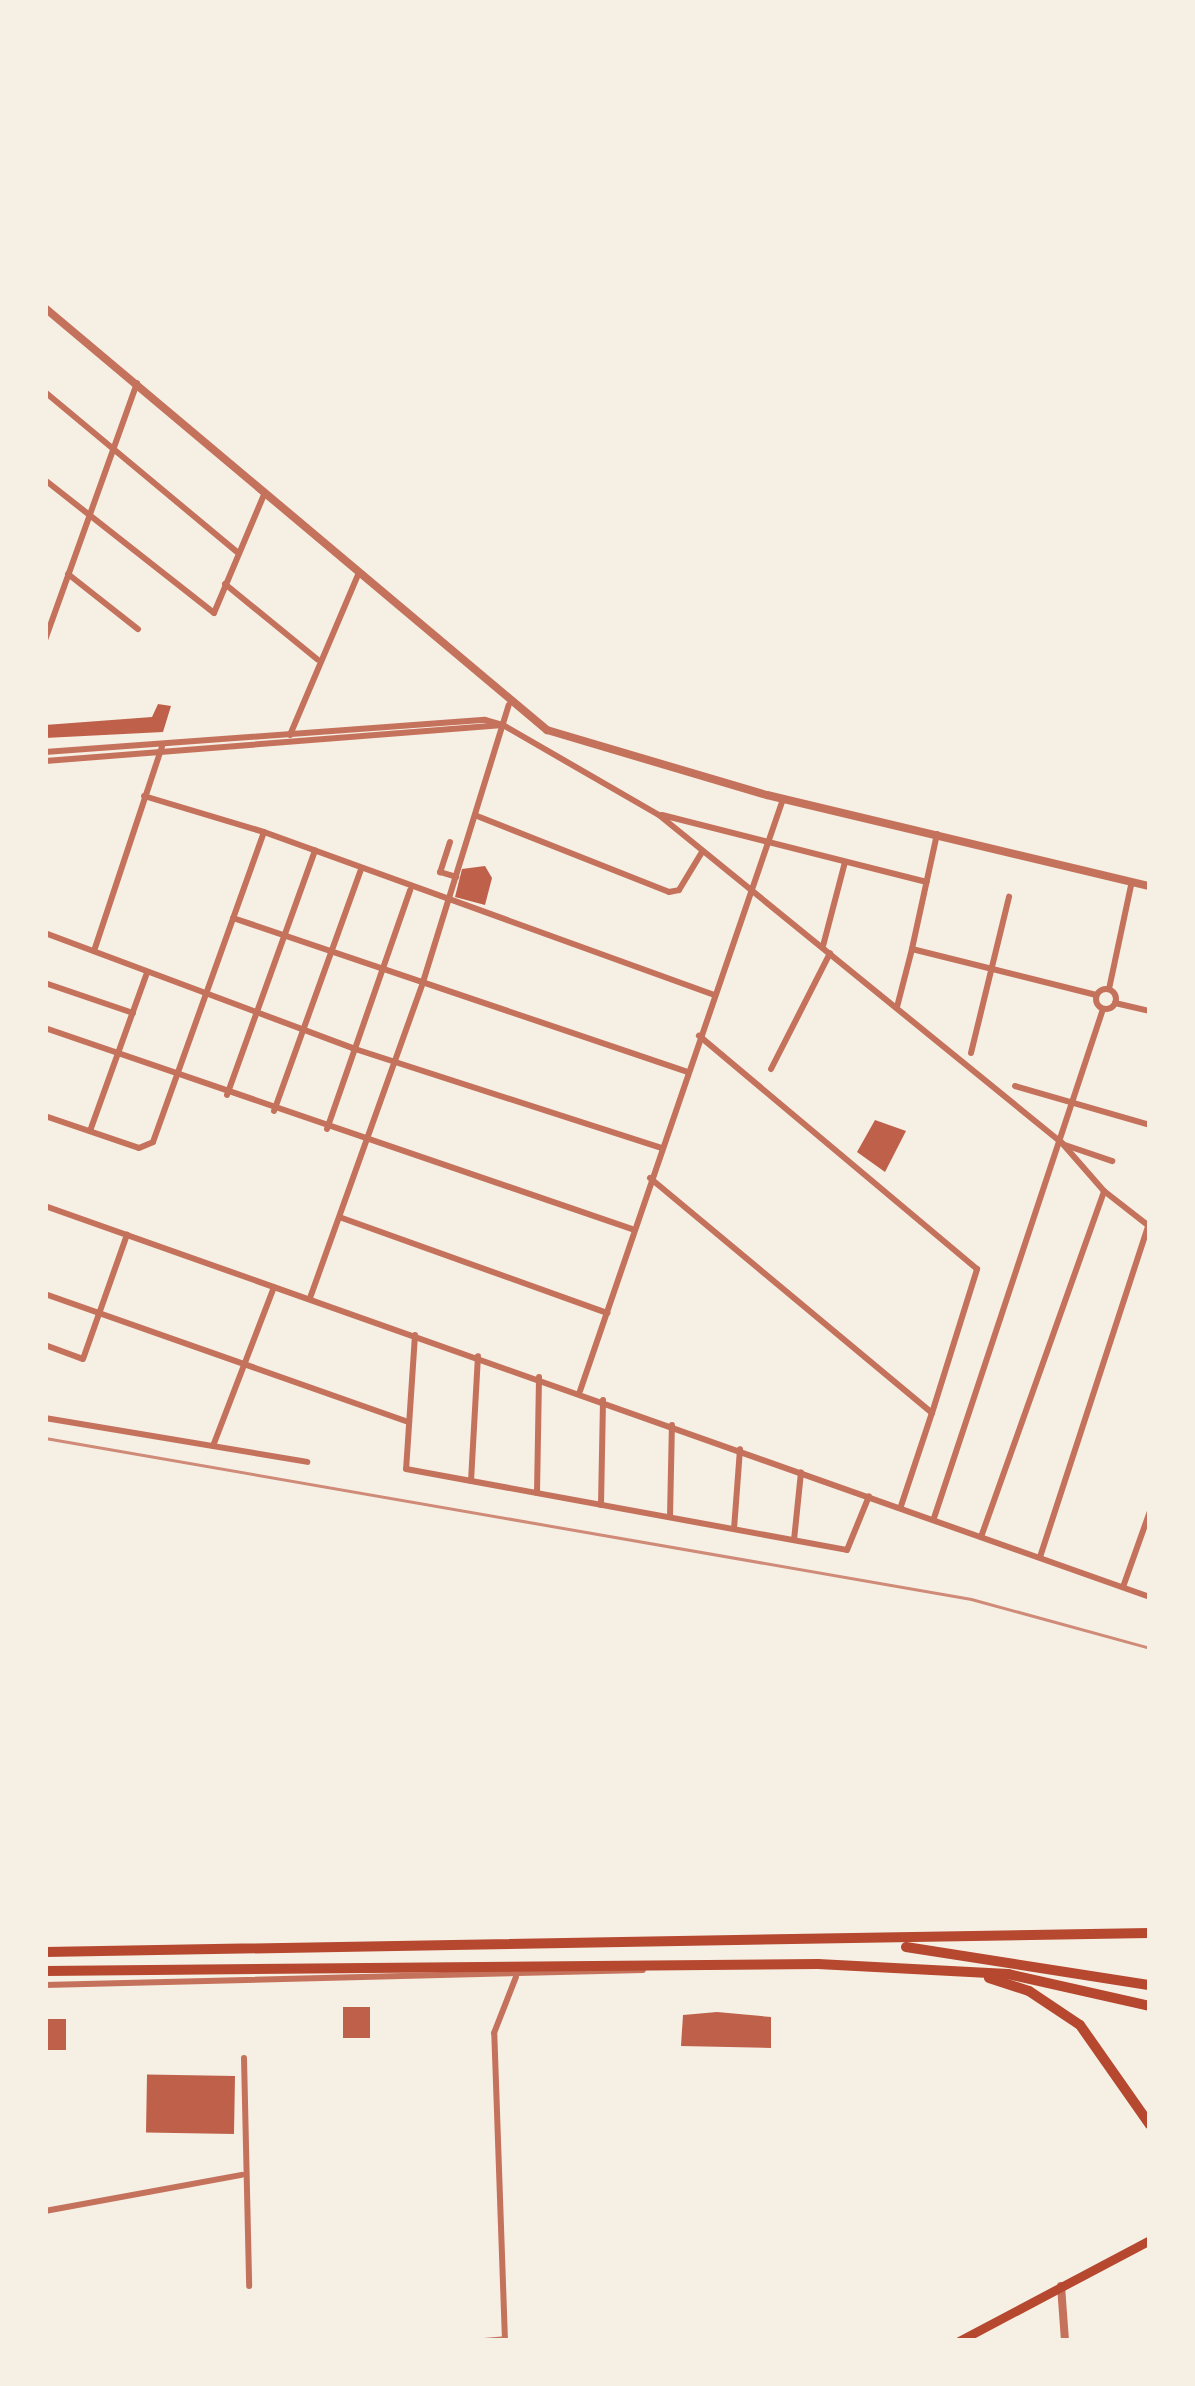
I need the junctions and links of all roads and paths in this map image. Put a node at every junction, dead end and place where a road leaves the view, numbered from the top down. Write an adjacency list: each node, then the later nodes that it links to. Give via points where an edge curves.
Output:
1 (45, 308): 2 (street)
2 (137, 382): 4 (street); 6 (street)
3 (45, 392): 4 (street)
4 (113, 445): 7 (street); 8 (street)
5 (45, 480): 7 (street)
6 (265, 492): 8 (street); 10 (street)
7 (88, 515): 9 (street); 11 (street, via 214,613)
8 (237, 552): 11 (street)
9 (68, 574): 12 (street); 13 (street)
10 (358, 575): 14 (street); 15 (street)
11 (225, 584): 14 (street)
12 (138, 629)
13 (45, 640)
14 (317, 659): 17 (street)
15 (509, 705): 16 (street); 23 (street, via 568,739)
16 (503, 725): 17 (street); 20 (street); 24 (street); 25 (street)
17 (290, 735): 18 (street)
18 (163, 744): 19 (street); 20 (street)
19 (45, 752)
20 (157, 754): 21 (street); 22 (street)
21 (45, 761)
22 (144, 796): 26 (street); 47 (street)
23 (783, 799): 27 (street); 29 (street)
24 (659, 814): 29 (street); 31 (street)
25 (477, 816): 31 (street, via 669,892 679,890); 34 (street)
26 (264, 832): 30 (street); 42 (street)
27 (937, 834): 35 (street); 36 (street)
28 (450, 842): 34 (street, via 440,872)
29 (769, 844): 32 (street); 39 (street)
30 (315, 850): 33 (street); 44 (street)
31 (702, 851): 39 (street)
32 (845, 862): 36 (street); 45 (street)
33 (361, 868): 38 (street); 48 (street)
34 (456, 877): 41 (street)
35 (1132, 881): 37 (street); 55 (street)
36 (927, 882): 46 (street)
37 (1150, 886)
38 (410, 890): 41 (street); 51 (street)
39 (754, 893): 45 (street); 57 (street)
40 (1009, 898): 50 (street)
41 (449, 902): 53 (street); 57 (street)
42 (233, 918): 44 (street); 58 (street)
43 (45, 933): 47 (street)
44 (287, 937): 48 (street); 64 (street)
45 (822, 947): 49 (street)
46 (912, 949): 50 (street); 60 (street)
47 (94, 952): 52 (street)
48 (332, 953): 51 (street); 66 (street)
49 (830, 953): 60 (street); 72 (street)
50 (990, 968): 56 (street); 69 (street)
51 (383, 970): 53 (street); 68 (street)
52 (147, 973): 58 (street); 63 (street)
53 (423, 982): 71 (street); 73 (street)
54 (45, 983): 63 (street)
55 (1108, 989): 56 (street); 59 (street)
56 (1096, 994): 61 (street)
57 (715, 995): 67 (street)
58 (207, 996): 64 (street); 74 (street)
59 (1115, 1003): 61 (street); 62 (street)
60 (897, 1007): 84 (street)
61 (1103, 1009): 77 (street)
62 (1150, 1011)
63 (133, 1013): 70 (street)
64 (257, 1014): 66 (street); 76 (street)
65 (45, 1028): 70 (street)
66 (306, 1031): 68 (street); 78 (street)
67 (699, 1036): 73 (street); 106 (street, via 977,1269)
68 (352, 1048): 71 (street); 81 (street)
69 (971, 1053)
70 (118, 1055): 74 (street); 82 (street)
71 (392, 1061): 83 (street); 85 (street)
72 (771, 1069)
73 (687, 1072): 85 (street)
74 (179, 1078): 76 (street); 82 (street, via 153,1142 139,1148)
75 (1015, 1086): 77 (street)
76 (227, 1096): 78 (street)
77 (1073, 1105): 80 (street); 84 (street)
78 (274, 1111): 81 (street)
79 (45, 1115): 82 (street)
80 (1150, 1125)
81 (326, 1129): 83 (street)
82 (90, 1131)
83 (364, 1140): 90 (street); 92 (street)
84 (1062, 1143): 86 (street); 88 (street); 121 (street)
85 (661, 1148): 87 (street)
86 (1112, 1161)
87 (650, 1178): 92 (street); 106 (street)
88 (1103, 1191): 91 (street); 123 (street)
89 (45, 1206): 93 (street)
90 (342, 1218): 96 (street); 97 (street)
91 (1149, 1226): 125 (street)
92 (633, 1229): 97 (street)
93 (127, 1235): 94 (street); 98 (street)
94 (274, 1287): 96 (street); 102 (street)
95 (45, 1294): 98 (street)
96 (310, 1300): 99 (street)
97 (607, 1313): 104 (street)
98 (101, 1314): 100 (street, via 83,1359); 102 (street)
99 (415, 1335): 101 (street); 108 (street)
100 (45, 1345)
101 (478, 1356): 103 (street); 114 (street)
102 (243, 1364): 108 (street); 110 (street)
103 (539, 1377): 104 (street); 115 (street)
104 (580, 1391): 105 (street)
105 (603, 1399): 109 (street); 117 (street)
106 (932, 1413): 118 (street)
107 (45, 1418): 110 (street)
108 (409, 1422): 114 (street, via 406,1469)
109 (672, 1424): 111 (street); 120 (street)
110 (213, 1446): 112 (street)
111 (740, 1449): 113 (street); 122 (street)
112 (307, 1462)
113 (801, 1471): 116 (street); 124 (street)
114 (471, 1481): 115 (street)
115 (537, 1493): 117 (street)
116 (869, 1496): 118 (street); 124 (street, via 847,1550)
117 (601, 1505): 120 (street)
118 (901, 1507): 121 (street)
119 (1150, 1511): 126 (street)
120 (670, 1517): 122 (street)
121 (934, 1518): 123 (street)
122 (734, 1529): 124 (street)
123 (981, 1537): 125 (street)
124 (794, 1540)
125 (1040, 1557): 126 (street)
126 (1124, 1587): 127 (street)
127 (1150, 1597)
128 (1150, 1933): 129 (highway)
129 (873, 1943): 130 (highway); 136 (highway, via 1021,1959)
130 (45, 1952)
131 (658, 1965): 132 (highway); 133 (highway); 134 (street, via 619,1976)
132 (950, 1970): 137 (highway, via 1084,1988); 139 (highway, via 1057,2006 1104,2050)
133 (45, 1971)
134 (516, 1976): 135 (street); 145 (street, via 494,2033)
135 (45, 1984)
136 (1150, 1985)
137 (1150, 2006)
138 (244, 2058): 140 (street)
139 (1150, 2125)
140 (242, 2175): 141 (street); 143 (street)
141 (45, 2211)
142 (1150, 2240): 144 (main road)
143 (249, 2286)
144 (1061, 2286): 147 (main road); 148 (street)
145 (505, 2340): 146 (street)
146 (484, 2341)
147 (959, 2341)
148 (1066, 2341)

